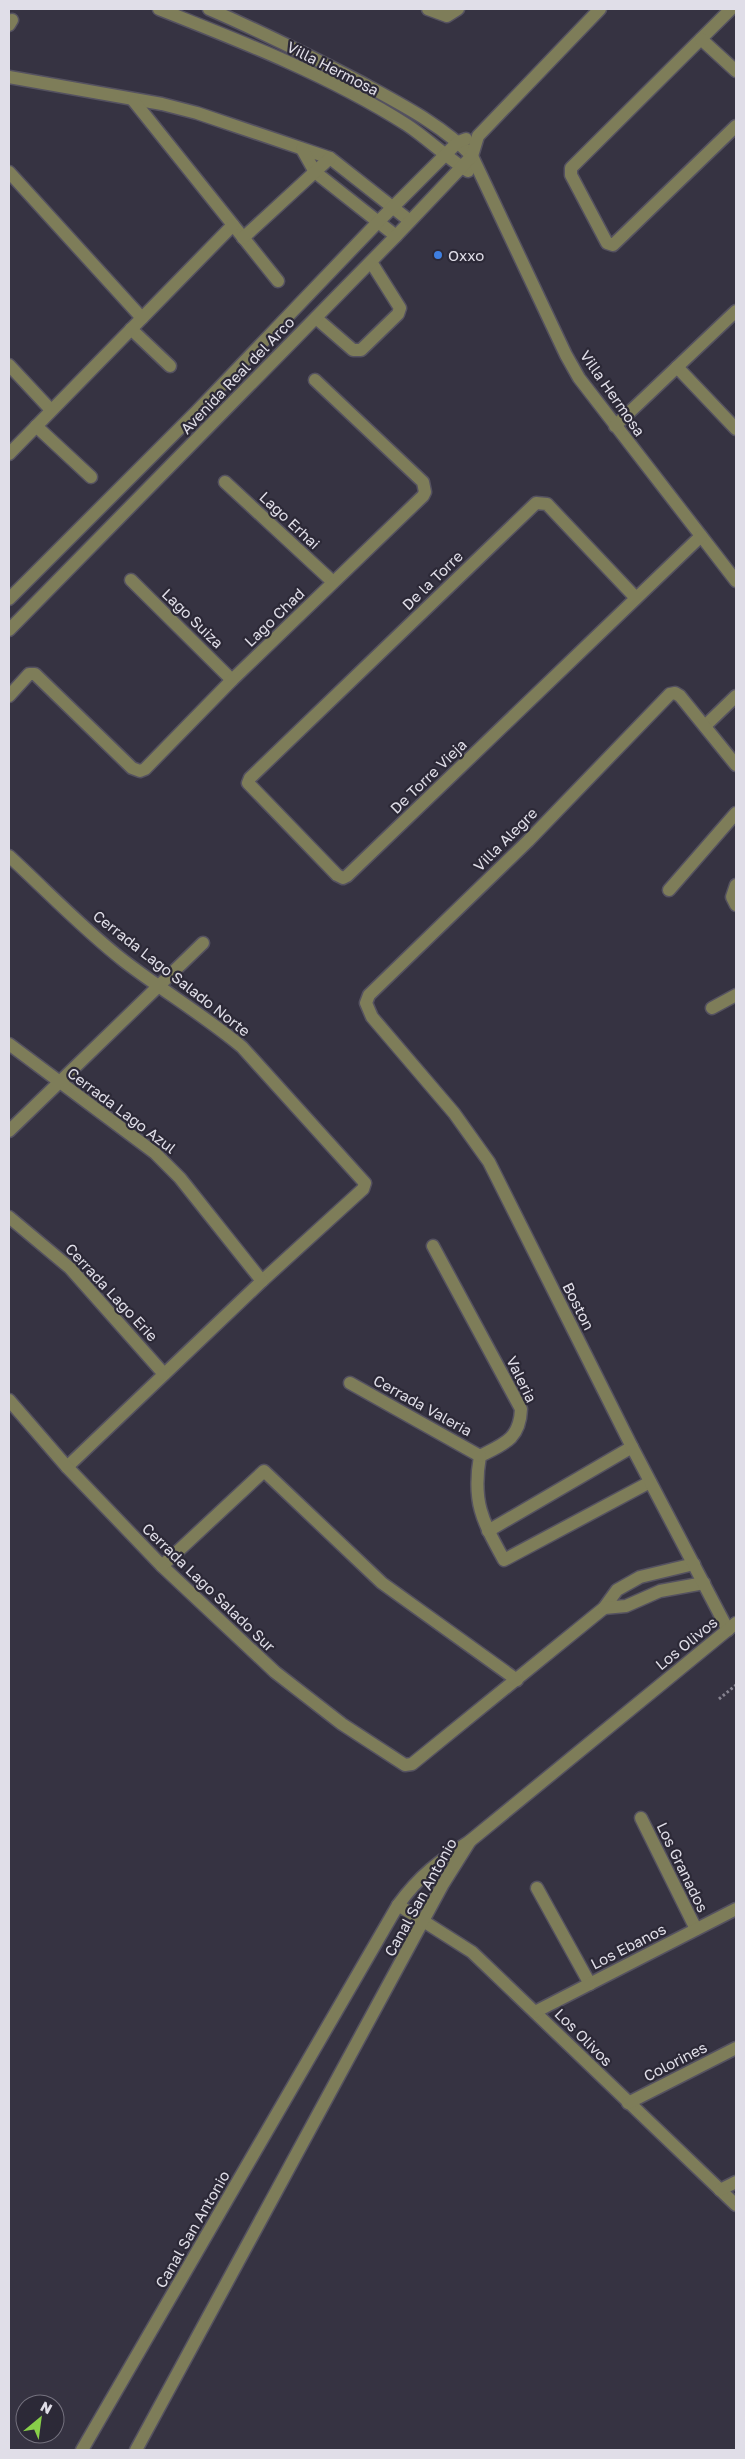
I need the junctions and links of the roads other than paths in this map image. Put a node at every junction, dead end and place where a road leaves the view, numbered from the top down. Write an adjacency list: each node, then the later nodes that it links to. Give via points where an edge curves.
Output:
1 (158, 9): 15 (street, Villa Hermosa, via 265,52 324,80 407,125)
2 (209, 9): 13 (street, Villa Hermosa, via 386,96)
3 (428, 9): 4 (street, via 446,16)
4 (458, 9)
5 (600, 9): 12 (street, Avenida Real del Arco)
6 (731, 9): 7 (street)
7 (701, 39): 8 (street); 11 (street, via 570,168 607,244 613,245)
8 (736, 71)
9 (9, 77): 10 (street)
10 (133, 100): 14 (street, via 198,113); 25 (street)
11 (736, 126)
12 (478, 136): 13 (street, Avenida Real del Arco); 16 (street, Avenida Real del Arco)
13 (458, 142): 15 (street, Avenida Real del Arco); 16 (street, Villa Hermosa)
14 (302, 149): 17 (street); 20 (street)
15 (446, 154): 18 (street, Villa Hermosa); 22 (street, Avenida Real del Arco)
16 (472, 156): 18 (street, Avenida Real del Arco); 21 (street, Villa Hermosa)
17 (330, 158): 20 (street); 22 (street)
18 (462, 167): 21 (street, Villa Hermosa); 24 (street, Avenida Real del Arco)
19 (9, 172): 31 (street)
20 (315, 172): 23 (street); 27 (street)
21 (481, 178): 42 (street, Villa Hermosa, via 566,355)
22 (393, 207): 23 (street, Avenida Real del Arco); 24 (street)
23 (379, 221): 26 (street); 39 (street, Avenida Real del Arco)
24 (410, 221): 26 (street, Avenida Real del Arco)
25 (232, 225): 27 (street); 31 (street)
26 (396, 236): 28 (street, Avenida Real del Arco)
27 (243, 238): 29 (street)
28 (371, 262): 32 (street, Avenida Real del Arco); 32 (street, via 400,308 398,314 361,350 353,350)
29 (278, 280)
30 (736, 311): 36 (street)
31 (142, 318): 33 (street)
32 (316, 318): 41 (street, Avenida Real del Arco)
33 (131, 329): 35 (street); 38 (street)
34 (9, 365): 38 (street)
35 (170, 366)
36 (677, 368): 42 (street); 43 (street)
37 (314, 380): 50 (street, Lago Chad, via 425,487 423,496)
38 (51, 410): 40 (street)
39 (197, 411): 41 (street); 52 (street, Avenida Real del Arco)
40 (36, 426): 44 (street); 45 (street)
41 (210, 426): 53 (street, Avenida Real del Arco)
42 (615, 426): 47 (street, Villa Hermosa)
43 (736, 429)
44 (9, 454)
45 (92, 477)
46 (225, 482): 50 (street, Lago Erhai)
47 (701, 536): 49 (street, Villa Hermosa); 51 (street)
48 (130, 580): 54 (street, Lago Suiza)
49 (736, 581)
50 (333, 582): 54 (street, Lago Chad)
51 (636, 598): 59 (street, De la Torre, via 547,504 536,503); 59 (street, De Torre Vieja, via 347,876 337,875 249,785)
52 (9, 599)
53 (9, 630)
54 (232, 680): 55 (street, Lago Chad, via 140,771 132,768 37,675 29,674)
55 (9, 696)
56 (736, 696): 57 (street)
57 (705, 726): 58 (street); 69 (street, Villa Alegre, via 680,696 670,694 528,841 369,995 367,1009)
58 (736, 765)
59 (250, 778)
60 (736, 813): 63 (street)
61 (9, 856): 66 (street, Cerrada Lago Salado Norte, via 101,943)
62 (736, 885): 64 (street, via 732,897)
63 (669, 890)
64 (736, 905)
65 (203, 943): 66 (street)
66 (158, 987): 71 (street); 75 (street, Cerrada Lago Salado Norte, via 242,1047 363,1179 363,1189)
67 (736, 995): 68 (street)
68 (712, 1008)
69 (372, 1017): 79 (street, Boston, via 466,1128 489,1162)
70 (9, 1044): 71 (street, Cerrada Lago Azul)
71 (59, 1083): 72 (street); 75 (street, Cerrada Lago Azul, via 155,1153 180,1178)
72 (9, 1131)
73 (9, 1217): 76 (street, Cerrada Lago Erie, via 70,1268)
74 (433, 1246): 80 (street, Valeria, via 521,1409 521,1424 512,1438)
75 (262, 1281): 76 (street)
76 (164, 1374): 81 (street)
77 (350, 1383): 80 (street, Cerrada Valeria)
78 (9, 1400): 81 (street, Cerrada Lago Salado Sur)
79 (632, 1448): 82 (street, Boston); 83 (street)
80 (480, 1456): 83 (street, via 476,1480 478,1504)
81 (67, 1467): 85 (street, Cerrada Lago Salado Sur)
82 (650, 1482): 83 (street, via 504,1560); 84 (street, Boston)
83 (488, 1531)
84 (694, 1564): 86 (street, Boston); 87 (street, via 640,1577 617,1590)
85 (162, 1566): 89 (street, Cerrada Lago Salado Sur, via 300,1693 402,1765 412,1764); 89 (street, via 264,1471 382,1583)
86 (704, 1583): 87 (street, via 660,1591 626,1606); 88 (street, Boston)
87 (604, 1608): 89 (street)
88 (732, 1627): 91 (street, Los Olivos)
89 (517, 1680)
90 (642, 1818): 96 (street, Los Granados)
91 (470, 1841): 93 (street, Canal San Antonio, via 434,1864 411,1886); 95 (street, Canal San Antonio)
92 (537, 1888): 97 (street)
93 (398, 1905): 95 (street, Los Olivos); 104 (street, Canal San Antonio)
94 (736, 1909): 96 (street, Los Ebanos)
95 (424, 1922): 98 (street, Los Olivos, via 472,1952); 105 (street, Canal San Antonio)
96 (696, 1930): 97 (street, Los Ebanos)
97 (590, 1984): 98 (street, Los Ebanos)
98 (535, 2012): 100 (street, Los Olivos)
99 (736, 2048): 100 (street, Colorines)
100 (628, 2103): 102 (street, Los Olivos)
101 (736, 2182): 102 (street)
102 (720, 2190): 103 (street, Los Olivos)
103 (736, 2206)
104 (82, 2450)
105 (136, 2450)

